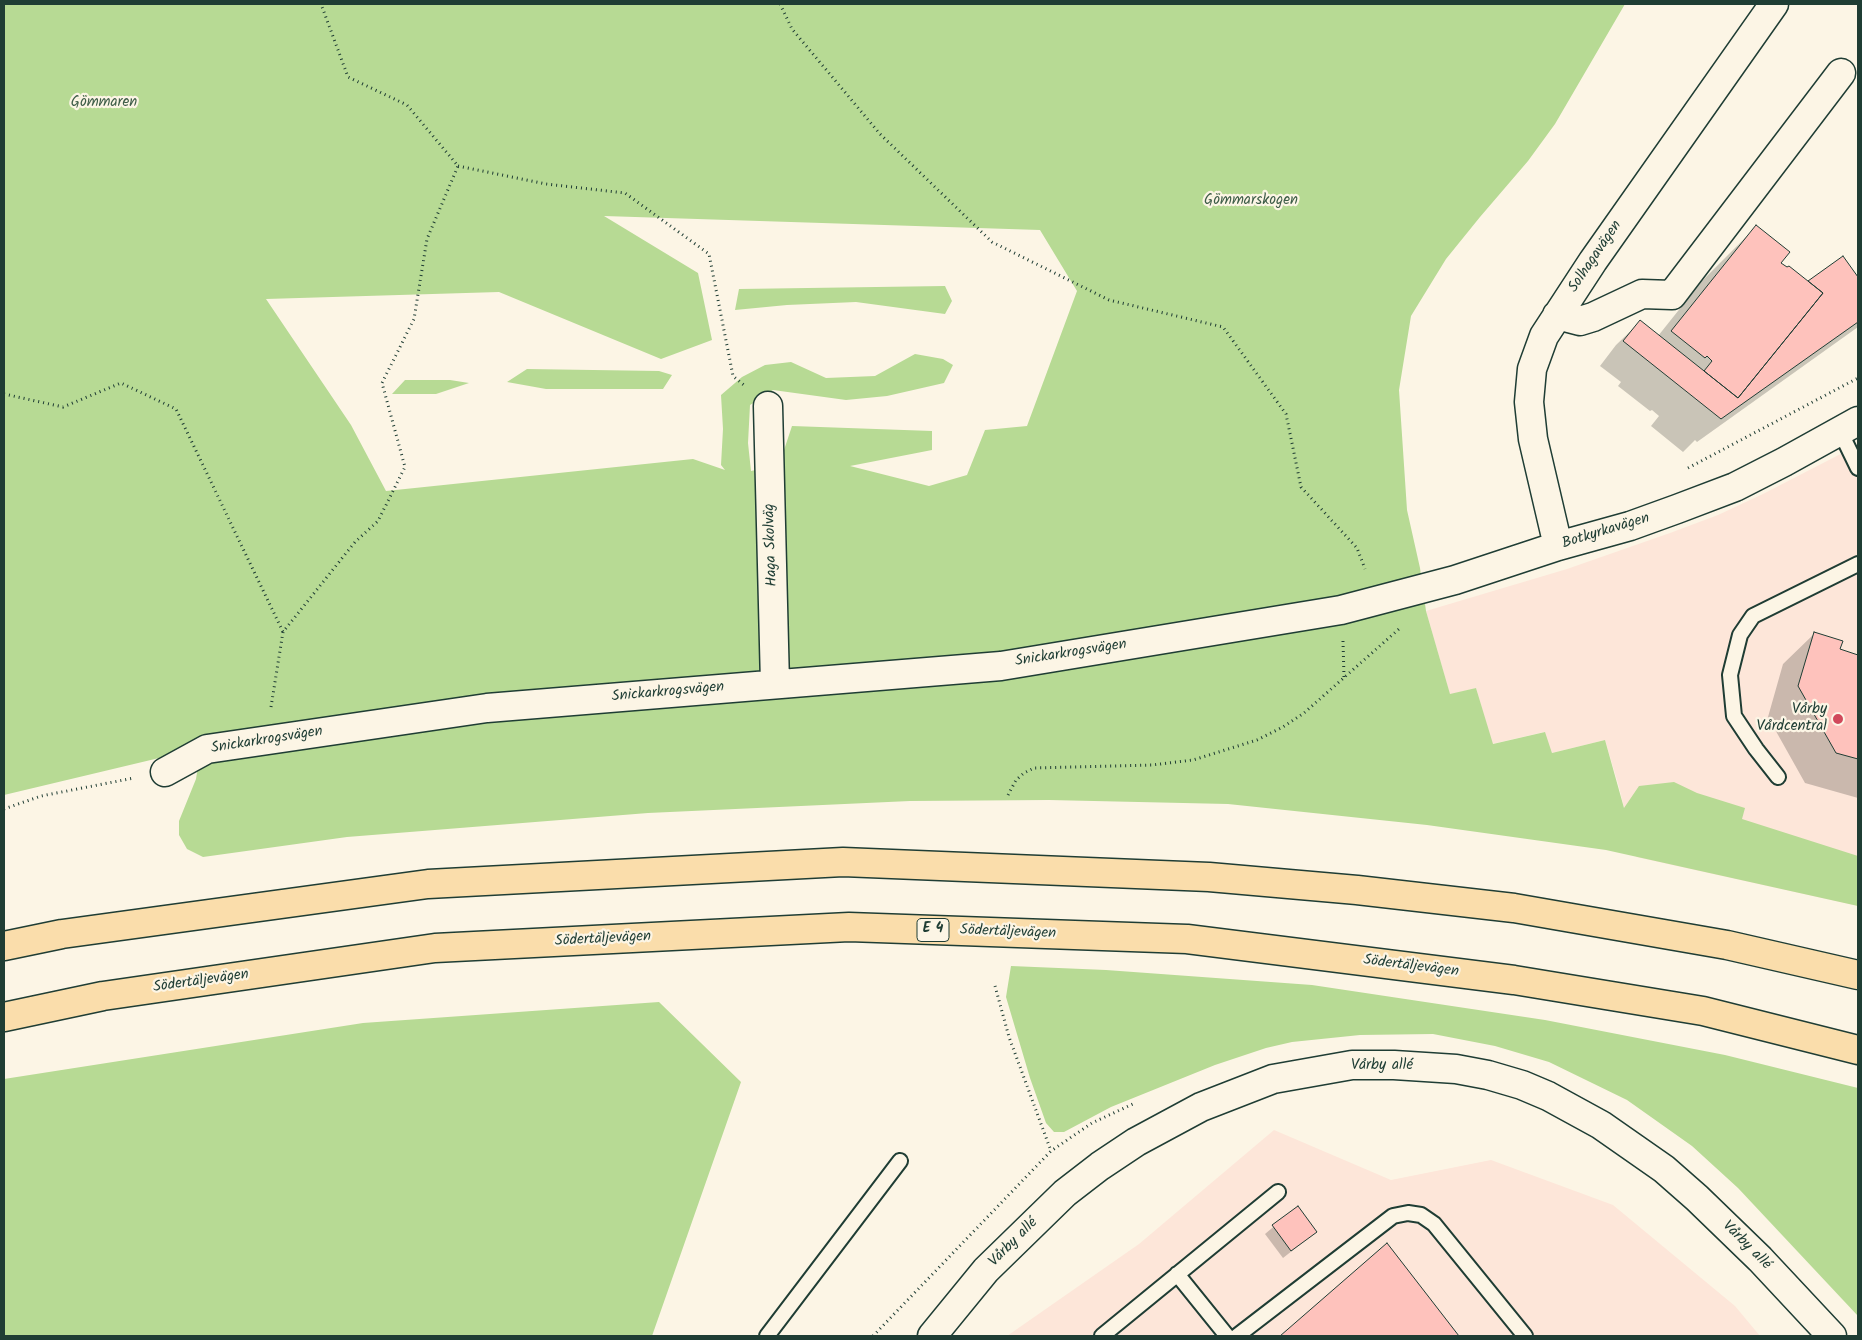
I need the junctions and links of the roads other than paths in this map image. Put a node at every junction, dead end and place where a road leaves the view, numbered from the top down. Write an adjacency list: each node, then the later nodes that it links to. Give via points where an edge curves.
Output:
1 (1774, 4): 3 (street, Solhagavägen)
2 (1841, 73): 3 (street, via 1672,295 1642,294 1580,321)
3 (1557, 315): 7 (street, Solhagavägen, via 1544,336 1532,369 1529,402 1533,439)
4 (768, 406): 10 (street, Haga Skolväg)
5 (1849, 426): 6 (lane); 7 (street, Botkyrkavägen, via 1735,487 1630,526)
6 (1858, 468)
7 (1558, 546): 9 (street, Botkyrkavägen, via 1455,580)
8 (1858, 564): 12 (lane, via 1753,616 1740,635 1730,675 1734,716)
9 (1341, 610): 10 (street, Snickarkrogsvägen, via 1002,666)
10 (776, 684): 11 (street, Snickarkrogsvägen, via 487,708 207,749)
11 (165, 772)
12 (1778, 777)
13 (4, 946): 14 (highway, via 62,934 428,884 843,862 1209,877 1357,890 1523,910 1727,945)
14 (1858, 976)
15 (4, 1017): 16 (highway, Södertäljevägen / E 4, via 103,996 436,948 849,927 1197,941 1533,983 1702,1012)
16 (1858, 1050)
17 (900, 1161): 20 (lane)
18 (1278, 1192): 19 (lane)
19 (1177, 1274): 22 (lane); 23 (lane)
20 (767, 1336)
21 (932, 1336): 26 (street, Vårby allé, via 986,1270 1065,1193 1136,1142 1201,1107 1273,1080 1352,1065 1456,1069 1488,1075 1548,1096 1601,1125 1664,1169 1697,1198)
22 (1102, 1336)
23 (1227, 1336)
24 (1238, 1336): 25 (lane, via 1393,1216 1408,1213 1421,1215 1434,1224)
25 (1525, 1336)
26 (1832, 1336)

